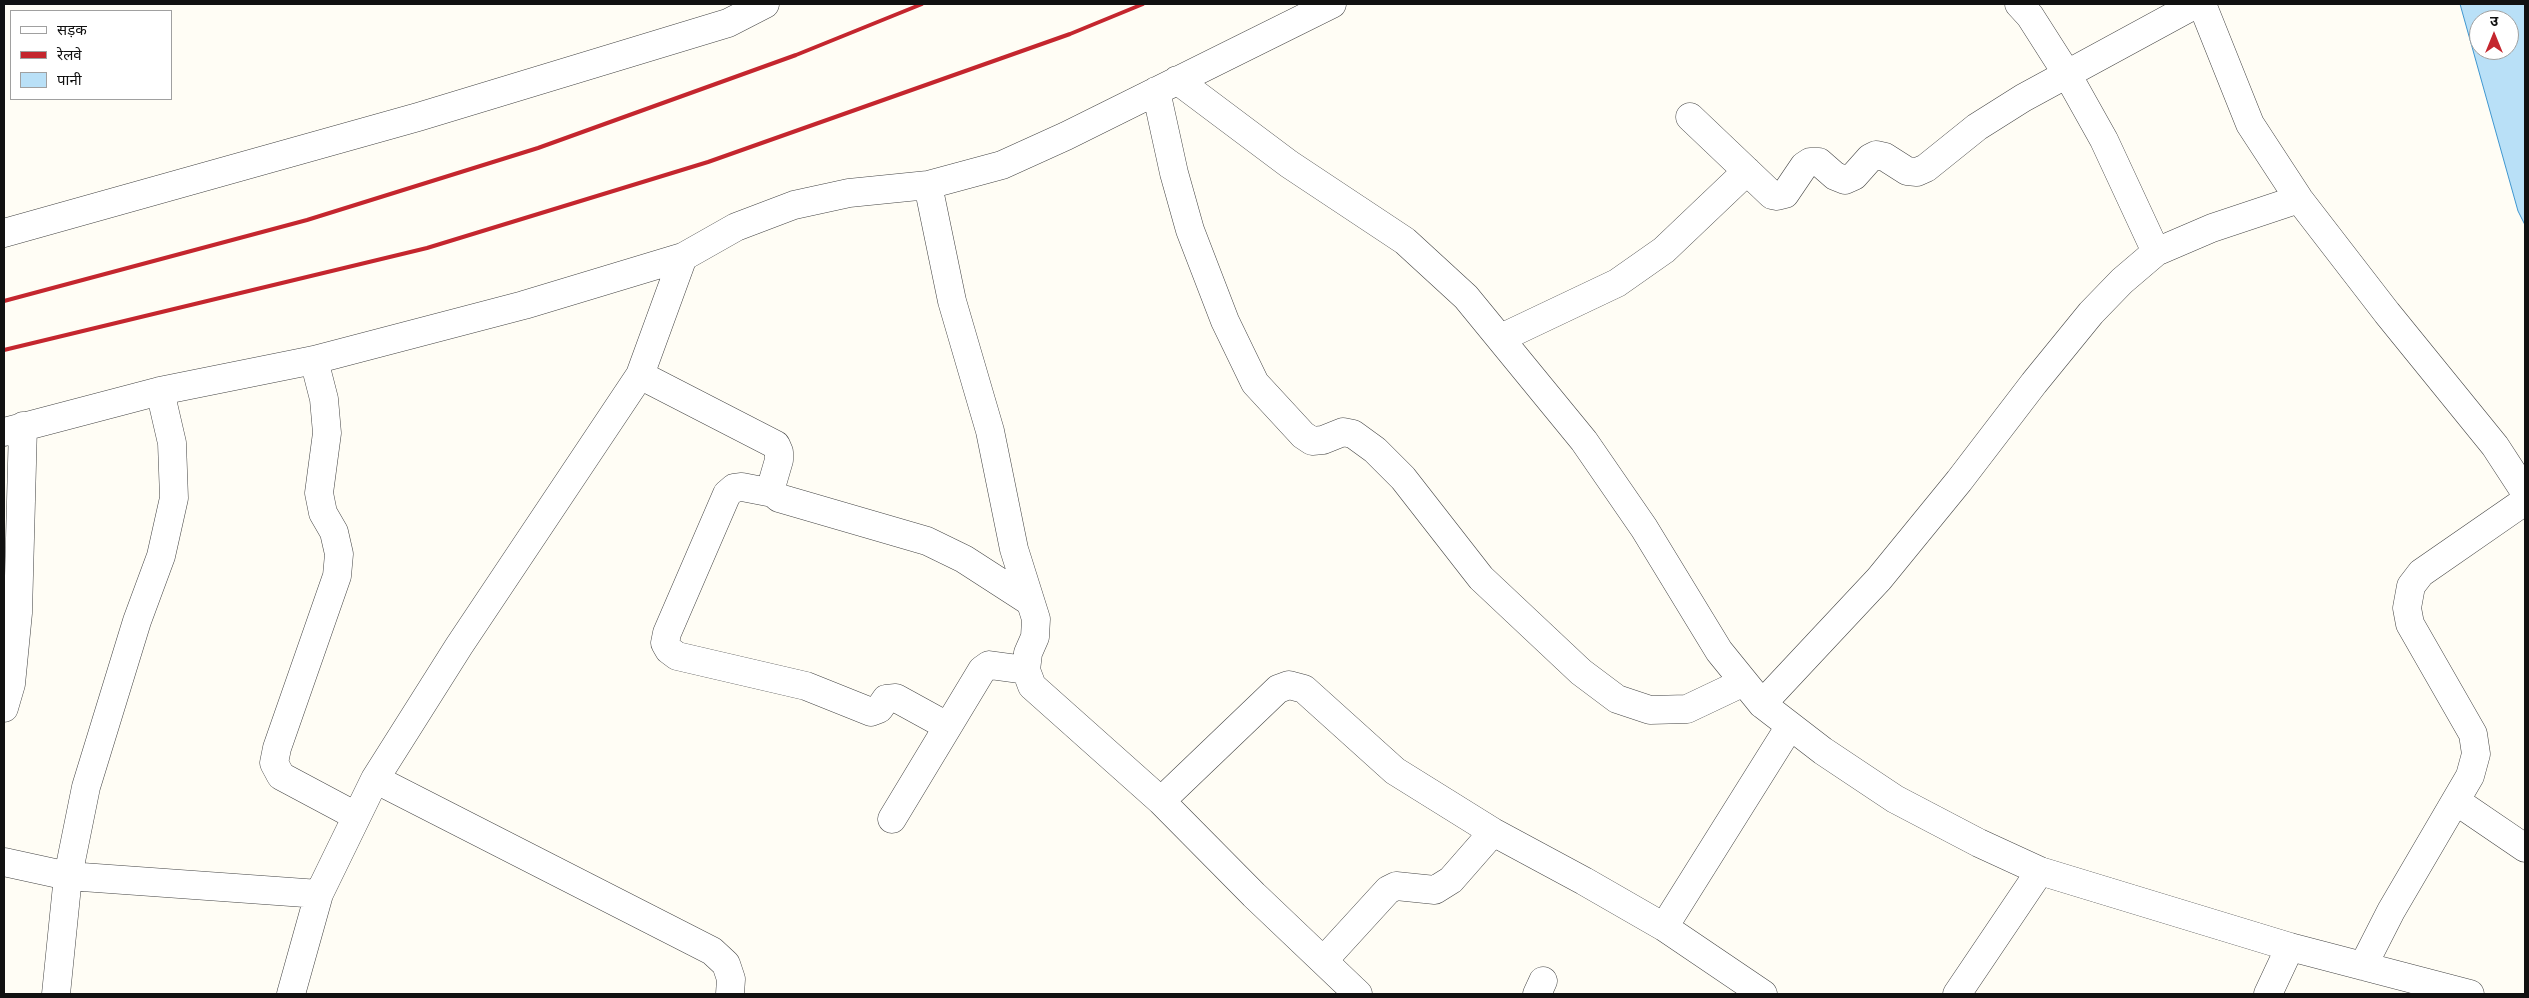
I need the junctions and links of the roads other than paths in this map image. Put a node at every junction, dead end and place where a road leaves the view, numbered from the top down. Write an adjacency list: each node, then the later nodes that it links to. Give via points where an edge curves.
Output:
1 (765, 4): 12 (street, via 709,29 418,116)
2 (1332, 4): 7 (street)
3 (2019, 4): 6 (street)
4 (2196, 4): 6 (street)
5 (2202, 4): 11 (street, via 2250,124)
6 (2067, 74): 9 (street, via 1977,126 1917,172 1907,171 1886,157 1876,155 1854,176 1845,180 1819,162 1810,162 1785,194 1778,196 1772,195); 13 (street, via 2104,140)
7 (1166, 86): 10 (street, via 1002,165); 15 (street, via 1405,242 1466,297); 25 (street, via 1174,173 1190,230 1225,321 1255,383 1303,435 1312,441 1344,432 1353,434 1375,450 1404,478 1481,578 1581,672 1617,699 1650,710 1687,709)
8 (1690, 117): 9 (street)
9 (1747, 171): 15 (street, via 1664,250 1617,283)
10 (928, 185): 14 (street, via 849,193 794,205 736,227); 23 (street, via 952,301 990,431 1014,549)
11 (2299, 199): 13 (street, via 2212,228); 20 (street, via 2495,446)
12 (4, 233)
13 (2156, 252): 26 (street, via 2092,313 1879,579)
14 (683, 257): 16 (street, via 524,304); 17 (street)
15 (1501, 338): 25 (street, via 1584,441 1644,528 1719,651)
16 (314, 360): 18 (street); 33 (street, via 324,399 327,433 319,493 323,513 334,532 339,562 337,576 276,748 274,763 282,776)
17 (640, 375): 21 (street, via 776,445 779,460 772,484); 30 (street)
18 (160, 391): 19 (street); 39 (street, via 172,443 174,498 161,556 137,621 86,787)
19 (13, 429): 27 (street, via 18,613 11,684)
20 (2525, 492)
21 (773, 493): 23 (street, via 779,498 927,541 964,559); 28 (street, via 742,487 727,494 667,632 665,643 669,650 677,656 806,686 871,712 886,699 896,698)
22 (2525, 501): 32 (street, via 2421,572 2411,586 2407,608 2410,624 2473,734 2476,754 2470,776)
23 (1030, 601): 24 (street, via 1036,619 1035,638 1028,653)
24 (1026, 670): 28 (street, via 989,665 982,670); 31 (street, via 1032,686)
25 (1744, 682): 26 (street)
26 (1762, 704): 29 (street)
27 (4, 708)
28 (947, 726): 34 (street)
29 (1790, 726): 38 (street, via 1895,799); 41 (street)
30 (374, 779): 33 (street); 47 (street, via 712,951 726,964 732,979)
31 (1161, 800): 35 (street, via 1278,689 1290,685 1304,689 1395,770); 43 (street, via 1254,895)
32 (2456, 800): 36 (street); 44 (street)
33 (356, 816): 40 (street)
34 (892, 819)
35 (1493, 832): 41 (street); 43 (street, via 1451,880 1435,890 1396,886 1388,890)
36 (2525, 848)
37 (4, 862): 39 (street)
38 (2040, 871): 42 (street); 50 (street)
39 (68, 876): 40 (street); 45 (street)
40 (319, 894): 46 (street)
41 (1664, 927): 49 (street)
42 (2290, 947): 44 (street); 51 (street)
43 (1324, 960): 48 (street)
44 (2363, 966): 52 (street)
45 (56, 994)
46 (290, 994)
47 (730, 994)
48 (1358, 994)
49 (1763, 994)
50 (1956, 994)
51 (2268, 994)
52 (2470, 994)

